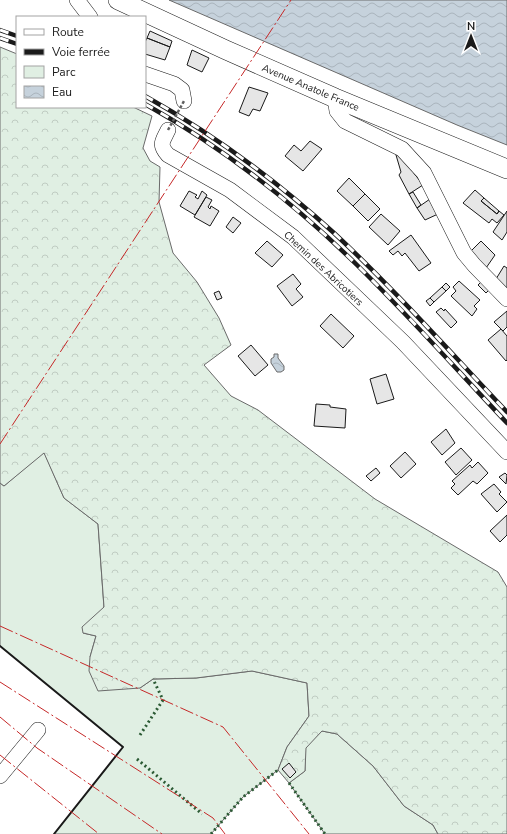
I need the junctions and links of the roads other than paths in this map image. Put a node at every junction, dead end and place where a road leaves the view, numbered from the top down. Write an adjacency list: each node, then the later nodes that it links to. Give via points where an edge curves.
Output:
1 (77, 0): 3 (street)
2 (118, 0): 5 (main road, Avenue Anatole France)
3 (89, 16)
4 (146, 74): 6 (street, via 174,84 182,90)
5 (335, 98): 8 (main road, Avenue Anatole France); 9 (street, via 337,111 345,121 402,149 424,173 464,253)
6 (184, 101)
7 (168, 130): 10 (street, Chemin des Abricotiers, via 162,149 168,155 230,190 294,237 403,342)
8 (507, 169)
9 (507, 299)
10 (507, 452)
11 (38, 730): 12 (street)
12 (0, 776)

